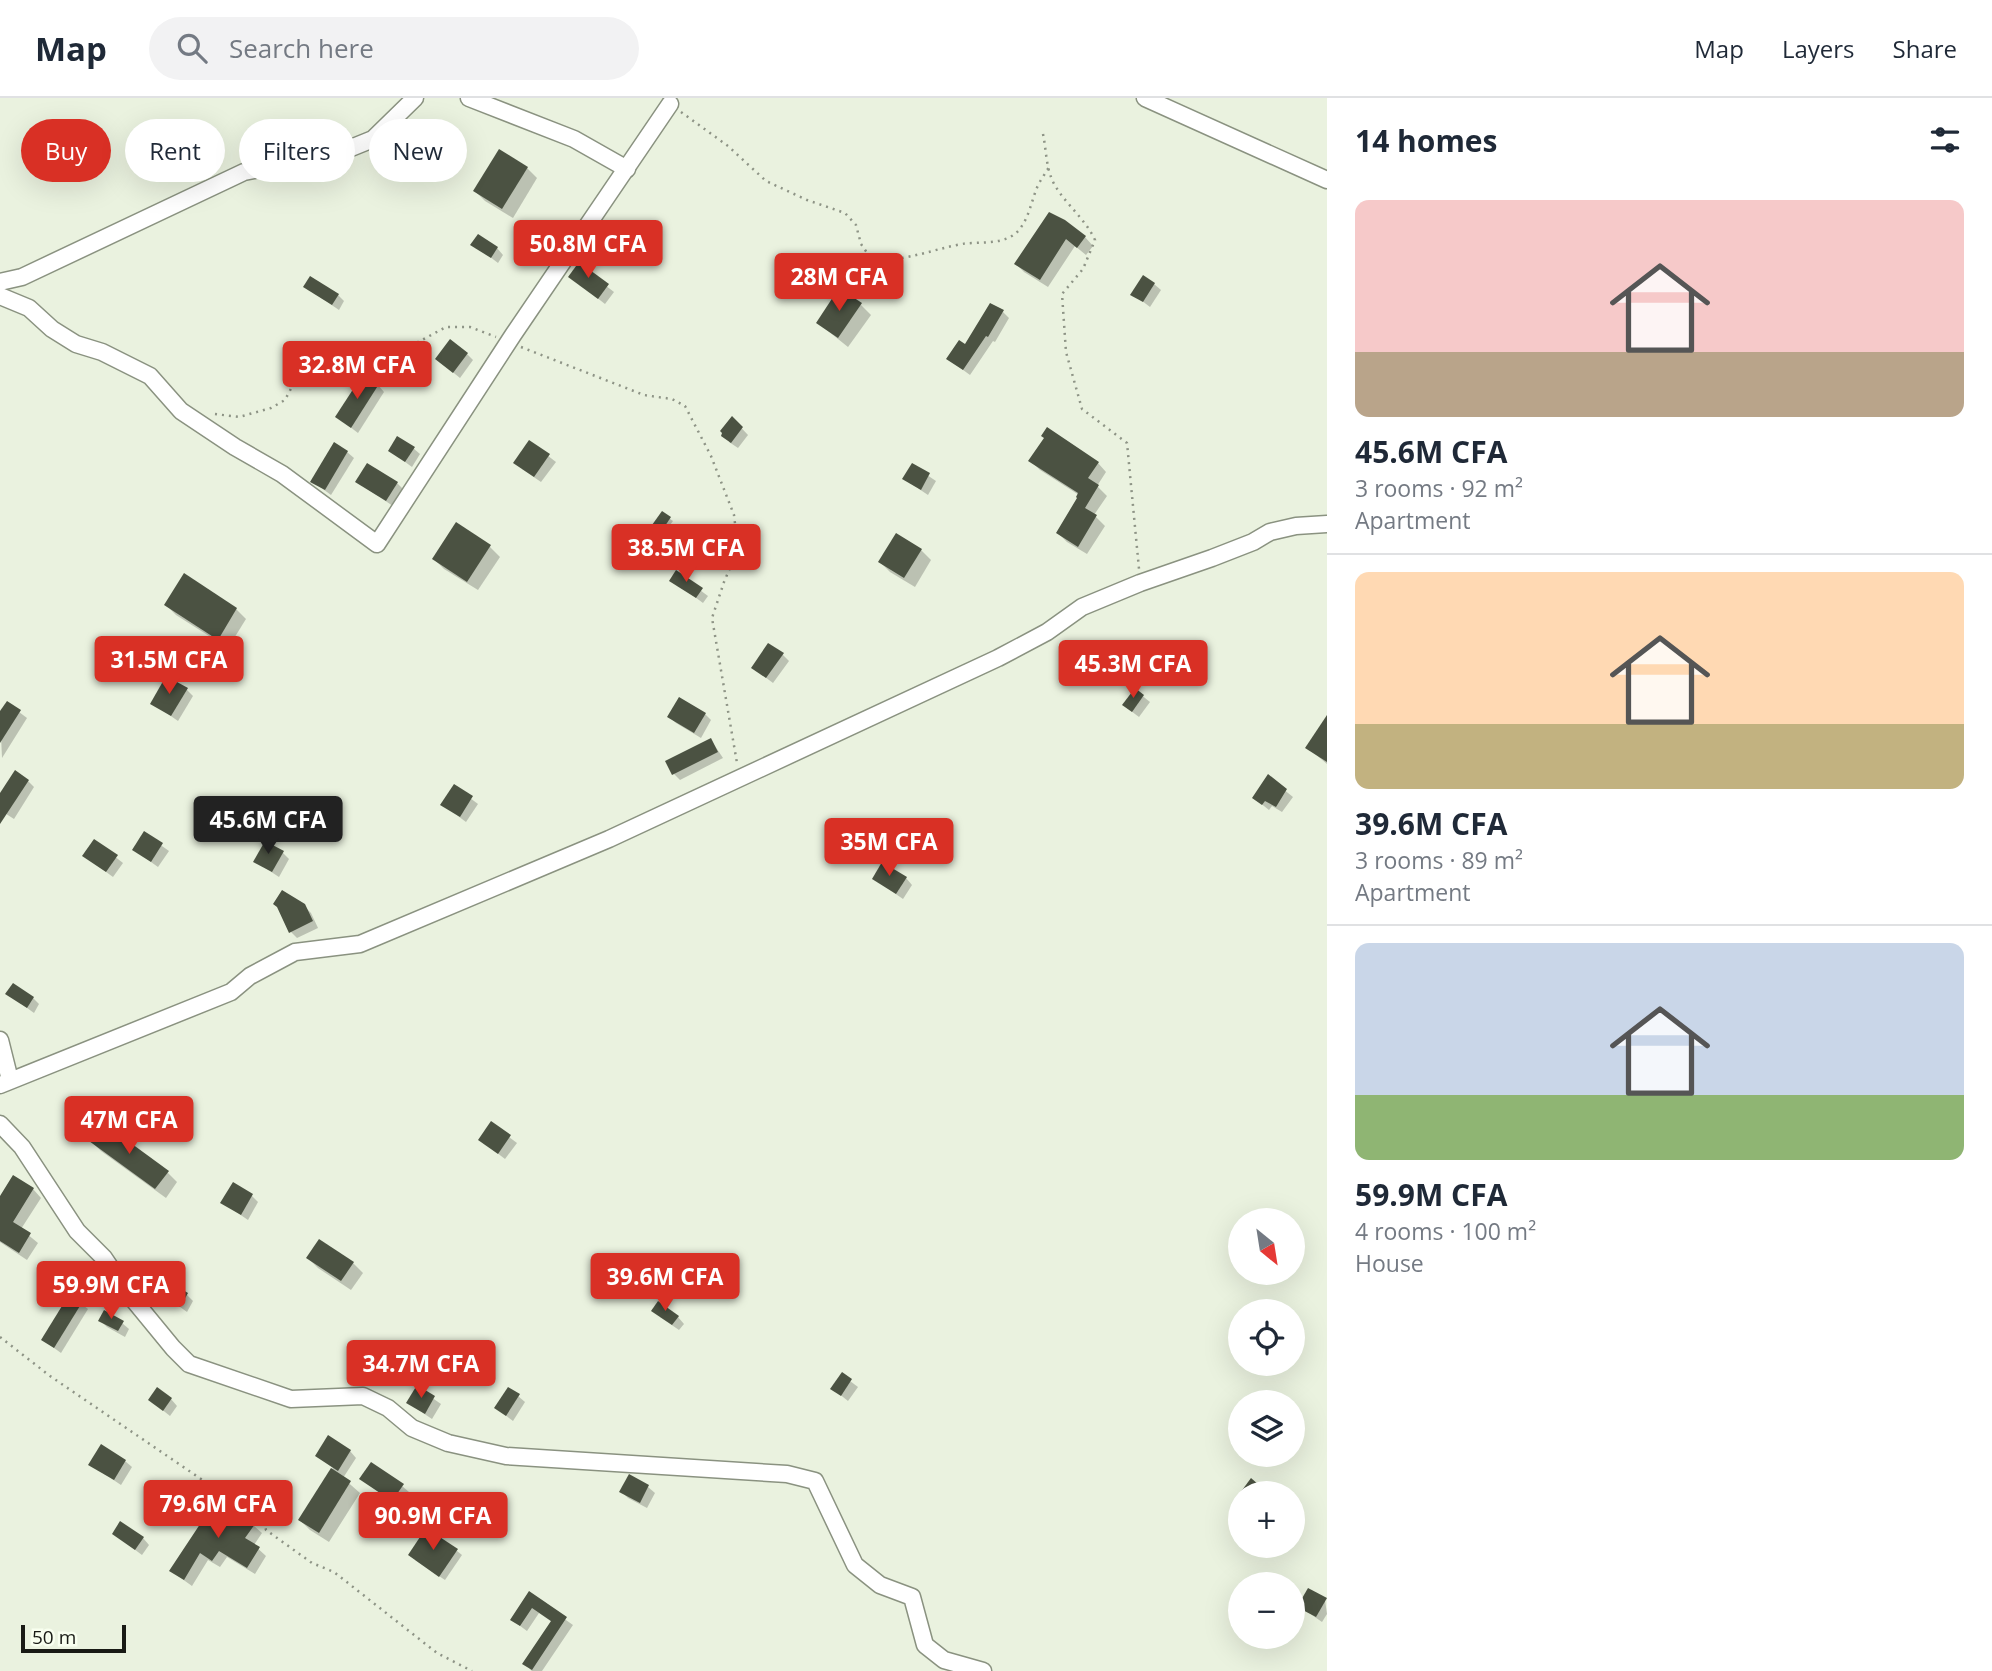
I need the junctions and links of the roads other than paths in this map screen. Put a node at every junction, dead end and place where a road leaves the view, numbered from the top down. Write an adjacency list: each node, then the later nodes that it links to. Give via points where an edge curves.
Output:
1 (415, 98): 7 (street, via 373,139 341,152 244,172 22,277)
2 (469, 98): 5 (street, via 574,139)
3 (1145, 98): 6 (street)
4 (670, 104): 5 (street)
5 (627, 169): 8 (street, via 377,544 282,474 181,411 150,376 76,344 29,308)
6 (1327, 180)
7 (0, 282)
8 (0, 296)
9 (1327, 524): 11 (street, via 1270,532 1082,607 998,658 558,861 360,944 295,952 231,992)
10 (0, 1040): 11 (street)
11 (5, 1083)
12 (0, 1124): 13 (street, via 22,1147 77,1231 189,1364 291,1399 363,1396 388,1408 412,1428 448,1443 506,1456 787,1474 815,1481 855,1565 880,1586 912,1597 925,1645 944,1660)
13 (983, 1671)

